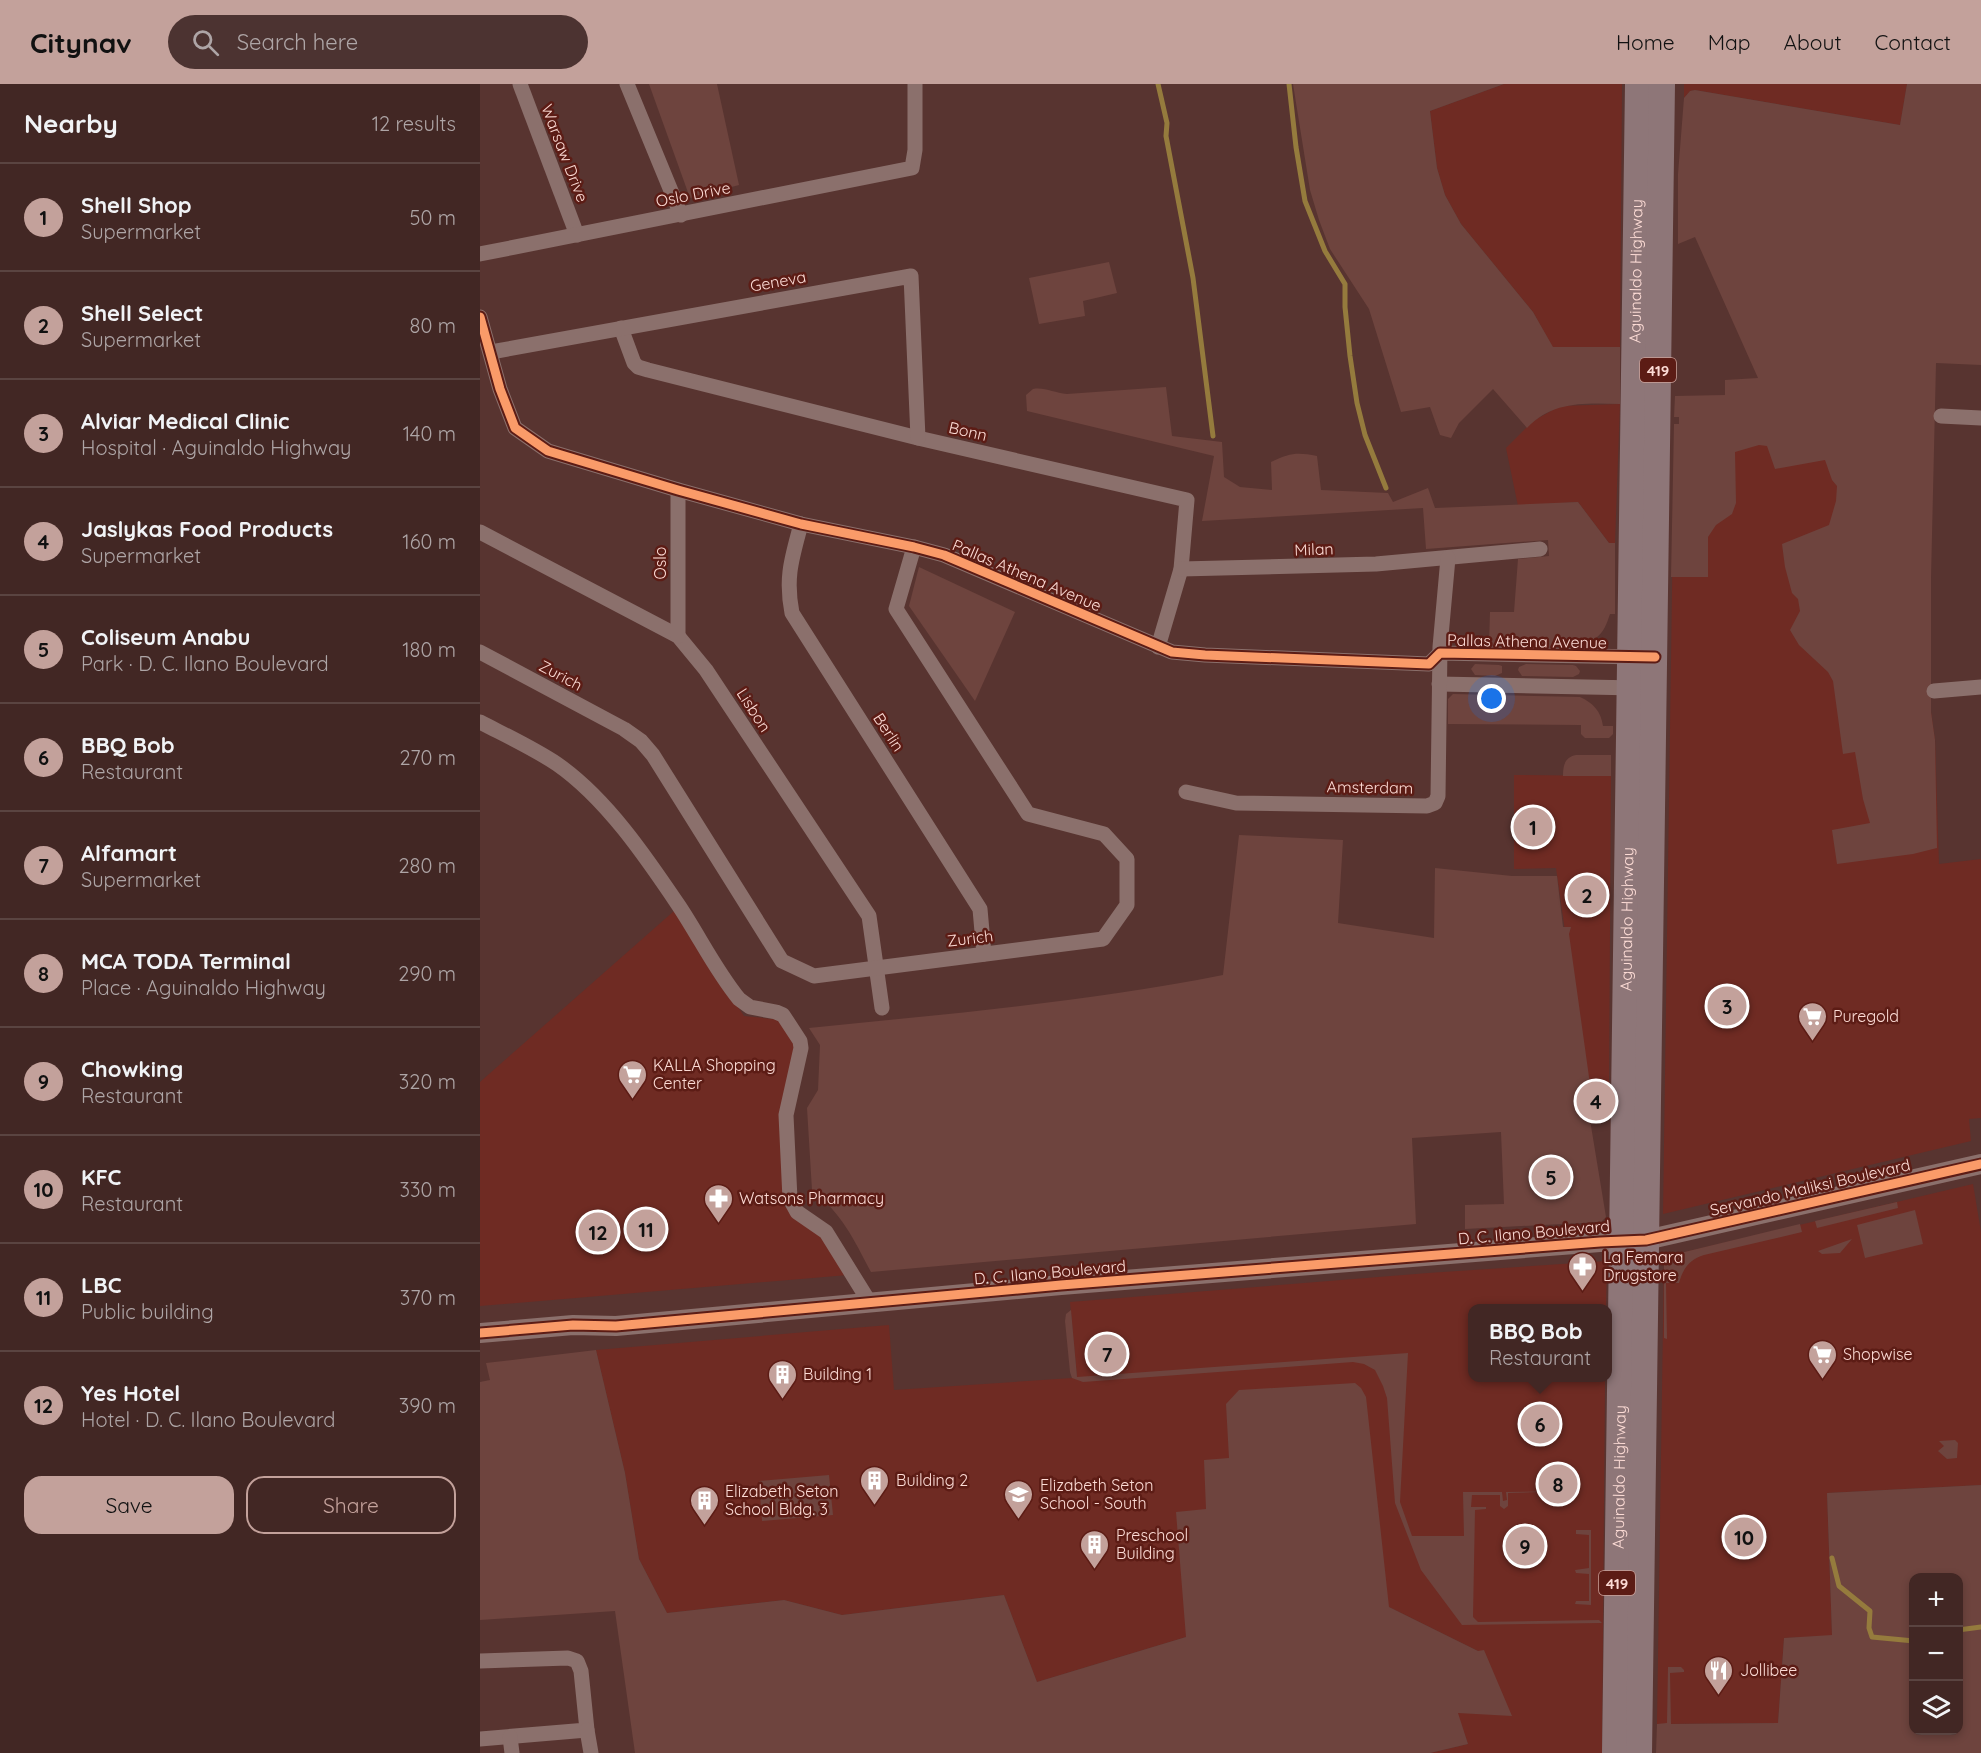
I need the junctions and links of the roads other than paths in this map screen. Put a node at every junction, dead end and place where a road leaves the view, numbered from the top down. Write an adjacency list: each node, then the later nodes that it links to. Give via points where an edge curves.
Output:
1 (520, 84): 7 (street, Warsaw Drive)
2 (627, 84): 6 (street)
3 (915, 84): 6 (street, Oslo Drive, via 912,168)
4 (1638, 84): 25 (highway, Aguinaldo Highway / 419)
5 (1662, 84): 25 (highway, Aguinaldo Highway / 419)
6 (681, 215): 7 (street, Oslo Drive)
7 (577, 235): 8 (street, Oslo Drive)
8 (480, 254)
9 (480, 317): 11 (street, Pallas Athena Avenue)
10 (621, 328): 11 (street, Geneva); 14 (street, Bonn, via 638,367); 14 (street, Geneva, via 910,276)
11 (491, 352): 15 (street, Pallas Athena Avenue, via 515,428 548,451)
12 (1941, 416): 13 (street)
13 (1981, 418)
14 (918, 438): 21 (street, Bonn, via 1187,500)
15 (678, 490): 16 (street, Pallas Athena Avenue); 22 (street, Oslo)
16 (801, 524): 18 (street, Pallas Athena Avenue); 33 (street, Berlin, via 789,570 792,613 980,909)
17 (480, 532): 22 (street, Lisbon)
18 (914, 547): 23 (street, Pallas Athena Avenue, via 944,555); 33 (street, Zurich, via 896,609 1028,814 1104,834 1127,859 1127,905 1103,939)
19 (1540, 549): 20 (street, Milan)
20 (1448, 558): 21 (street, Milan, via 1312,567); 26 (street)
21 (1181, 569): 23 (street, Bonn)
22 (678, 636): 34 (street, Lisbon, via 706,670 869,916)
23 (1158, 647): 26 (street, Pallas Athena Avenue, via 1188,654)
24 (480, 652): 34 (street, Zurich, via 641,741 782,961 814,976)
25 (1642, 657): 26 (street, Pallas Athena Avenue); 29 (highway, Aguinaldo Highway / 419)
26 (1434, 659): 27 (street, Pallas Athena Avenue)
27 (1439, 684): 29 (street); 32 (street, Amsterdam, via 1438,796 1431,805 1236,803)
28 (1981, 687): 30 (street)
29 (1642, 688): 37 (highway, Aguinaldo Highway / 419)
30 (1934, 691)
31 (480, 722): 38 (street, via 557,764 597,800 633,840 739,999 786,1017 801,1048 786,1114 790,1199 797,1212 826,1232)
32 (1186, 792)
33 (984, 954): 34 (street, Zurich)
34 (878, 968): 35 (street, Lisbon)
35 (882, 1008)
36 (1981, 1164): 37 (street, Servando Maliksi Boulevard)
37 (1634, 1240): 38 (street, D. C. Ilano Boulevard); 46 (highway, Aguinaldo Highway / 419); 47 (highway, Aguinaldo Highway / 419)
38 (870, 1303): 39 (street, D. C. Ilano Boulevard, via 616,1326 573,1325)
39 (480, 1333)
40 (480, 1661): 41 (street, via 577,1661)
41 (587, 1730): 42 (street); 45 (street)
42 (510, 1737): 43 (street); 44 (street)
43 (480, 1739)
44 (512, 1753)
45 (591, 1753)
46 (1616, 1753)
47 (1639, 1753)

